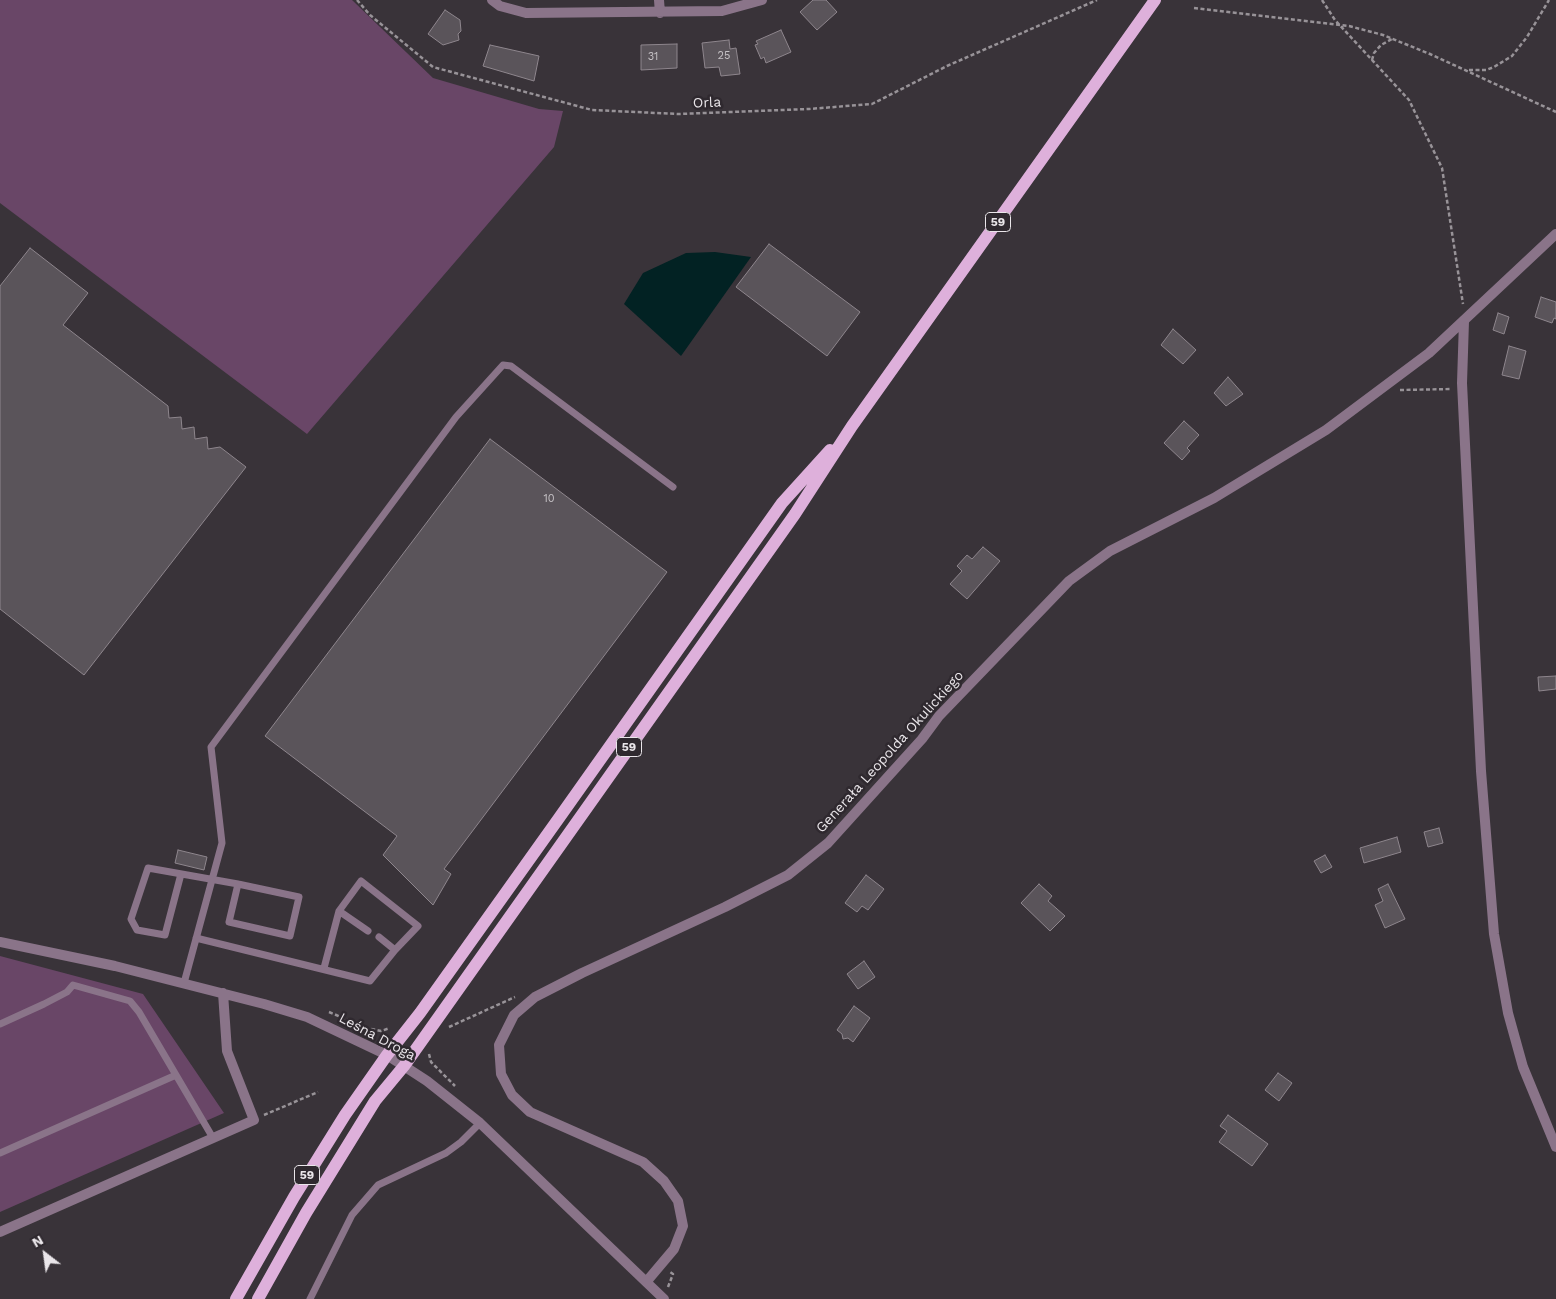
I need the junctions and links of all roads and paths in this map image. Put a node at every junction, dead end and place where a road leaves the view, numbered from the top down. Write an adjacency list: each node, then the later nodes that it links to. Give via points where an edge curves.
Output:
1 (357, 0): 5 (path, Orla, via 370,15 433,67 592,110 678,114 809,110 872,104 947,66)
2 (492, 0): 10 (street, via 500,6 526,13)
3 (659, 0): 10 (street)
4 (762, 0): 10 (street, via 722,11)
5 (1098, 0)
6 (1155, 0): 20 (main road, 59)
7 (1322, 0): 11 (path)
8 (1548, 0): 14 (path, via 1512,56 1486,70)
9 (1194, 8): 11 (path)
10 (660, 13)
11 (1338, 24): 12 (path); 13 (path)
12 (1392, 39): 13 (path, via 1381,45); 14 (path)
13 (1372, 60): 17 (path, via 1408,100 1442,168 1462,288)
14 (1468, 70): 15 (path)
15 (1556, 112)
16 (1556, 234): 17 (street, Generała Leopolda Okulickiego)
17 (1464, 321): 18 (street, Generała Leopolda Okulickiego); 42 (street, via 1462,383 1481,771 1494,934 1508,1013 1523,1067)
18 (1393, 381): 19 (path, via 1403,392); 45 (street, Generała Leopolda Okulickiego, via 1326,430 1214,498 1110,552 1069,581 939,716 828,843 788,875 535,997 514,1015 499,1045 501,1074 512,1095 530,1112 642,1162 664,1181 678,1201 683,1226 674,1249)
19 (1450, 389)
20 (852, 426): 35 (main road, 59, via 782,503); 36 (main road, 59, via 795,514)
21 (673, 487): 23 (lane, via 511,366 503,365 456,418 211,747 222,843)
22 (181, 874): 22 (lane, via 148,868 131,919 137,930 165,936); 23 (lane)
23 (212, 879): 24 (lane); 28 (lane)
24 (238, 884): 24 (lane, via 299,898 290,936 229,922)
25 (339, 911): 26 (lane); 30 (lane, via 361,881 418,926); 31 (lane)
26 (368, 931)
27 (379, 937): 30 (lane)
28 (196, 938): 31 (lane); 32 (lane)
29 (0, 942): 32 (street, Leśna Droga)
30 (395, 950): 31 (lane, via 370,981)
31 (324, 968)
32 (184, 983): 33 (street, Leśna Droga)
33 (223, 993): 35 (street, Leśna Droga, via 307,1017); 39 (street, via 227,1051)
34 (0, 1024): 37 (lane, via 67,992 73,985 130,1001 140,1012)
35 (387, 1055): 36 (street, Leśna Droga); 46 (main road, 59, via 294,1197)
36 (404, 1066): 40 (street, Leśna Droga); 47 (main road, 59, via 357,1129)
37 (176, 1075): 41 (lane); 43 (lane)
38 (318, 1092): 39 (path)
39 (254, 1120): 41 (street)
40 (480, 1123): 45 (street, Leśna Droga); 48 (lane, via 446,1153 378,1185 352,1216)
41 (213, 1138): 44 (street)
42 (1556, 1146)
43 (0, 1152)
44 (0, 1232)
45 (647, 1281): 49 (street, Leśna Droga)
46 (236, 1299)
47 (258, 1299)
48 (310, 1299)
49 (664, 1299)

